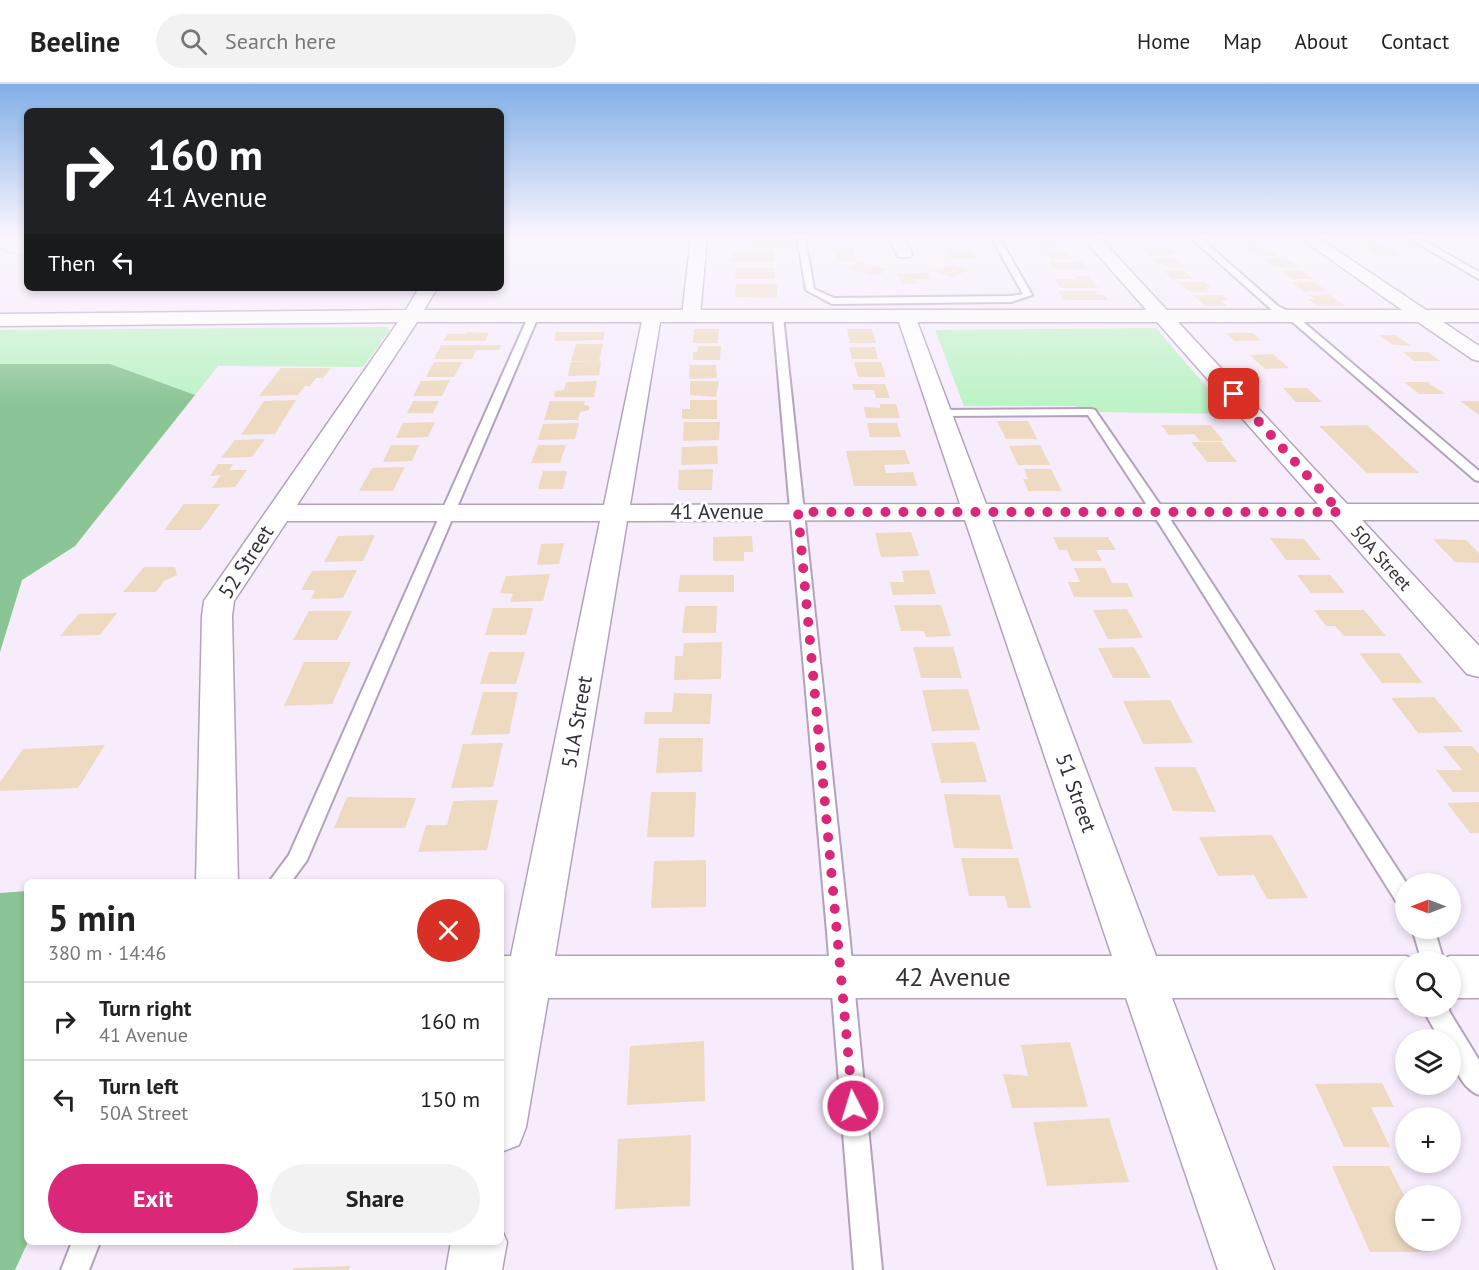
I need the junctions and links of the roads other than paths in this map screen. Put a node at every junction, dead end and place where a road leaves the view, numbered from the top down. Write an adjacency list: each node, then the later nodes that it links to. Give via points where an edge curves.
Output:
1 (426, 292): 8 (street, 52 Street)
2 (693, 292): 11 (street)
3 (815, 292): 4 (lane, via 832,301 1011,299)
4 (1027, 292)
5 (1140, 292): 14 (street, 50A Street)
6 (1257, 292): 15 (lane)
7 (1389, 292): 16 (street)
8 (412, 316): 9 (street); 18 (street); 29 (street, 52 Street)
9 (532, 316): 10 (street); 22 (lane)
10 (652, 316): 11 (street); 23 (street, 51A Street)
11 (691, 316): 12 (street)
12 (778, 316): 13 (street); 24 (lane)
13 (906, 316): 14 (street); 20 (street, 51 Street)
14 (1162, 316): 15 (street); 27 (street, 50A Street)
15 (1291, 316): 16 (street); 21 (lane)
16 (1423, 316): 17 (street); 19 (street)
17 (1479, 316)
18 (0, 320)
19 (1479, 355)
20 (941, 413): 25 (street, 51 Street); 26 (lane, via 1091,412)
21 (1479, 477)
22 (449, 512): 23 (street, 41 Avenue); 29 (street, 41 Avenue); 32 (lane, via 297,860)
23 (615, 512): 24 (street, 41 Avenue); 34 (street, 51A Street)
24 (798, 512): 25 (street, 41 Avenue); 35 (lane)
25 (977, 512): 26 (street, 41 Avenue); 39 (street, 51 Street)
26 (1158, 512): 27 (street, 41 Avenue); 33 (lane)
27 (1340, 512): 28 (street, 41 Avenue); 30 (street, 50A Street)
28 (1479, 512)
29 (279, 513): 31 (street, 52 Street, via 218,608)
30 (1479, 666)
31 (218, 879)
32 (281, 879)
33 (1395, 883)
34 (515, 977): 35 (street, 42 Avenue); 42 (street, 51A Street)
35 (842, 977): 39 (street, 42 Avenue); 47 (lane)
36 (1395, 977): 39 (street, 42 Avenue)
37 (1461, 977): 38 (street)
38 (1479, 977)
39 (1142, 978): 48 (street, 51 Street)
40 (1439, 1017): 41 (lane)
41 (1479, 1083)
42 (504, 1095)
43 (85, 1245): 45 (lane)
44 (478, 1245): 46 (street)
45 (75, 1270)
46 (474, 1270)
47 (868, 1270)
48 (1246, 1270)

